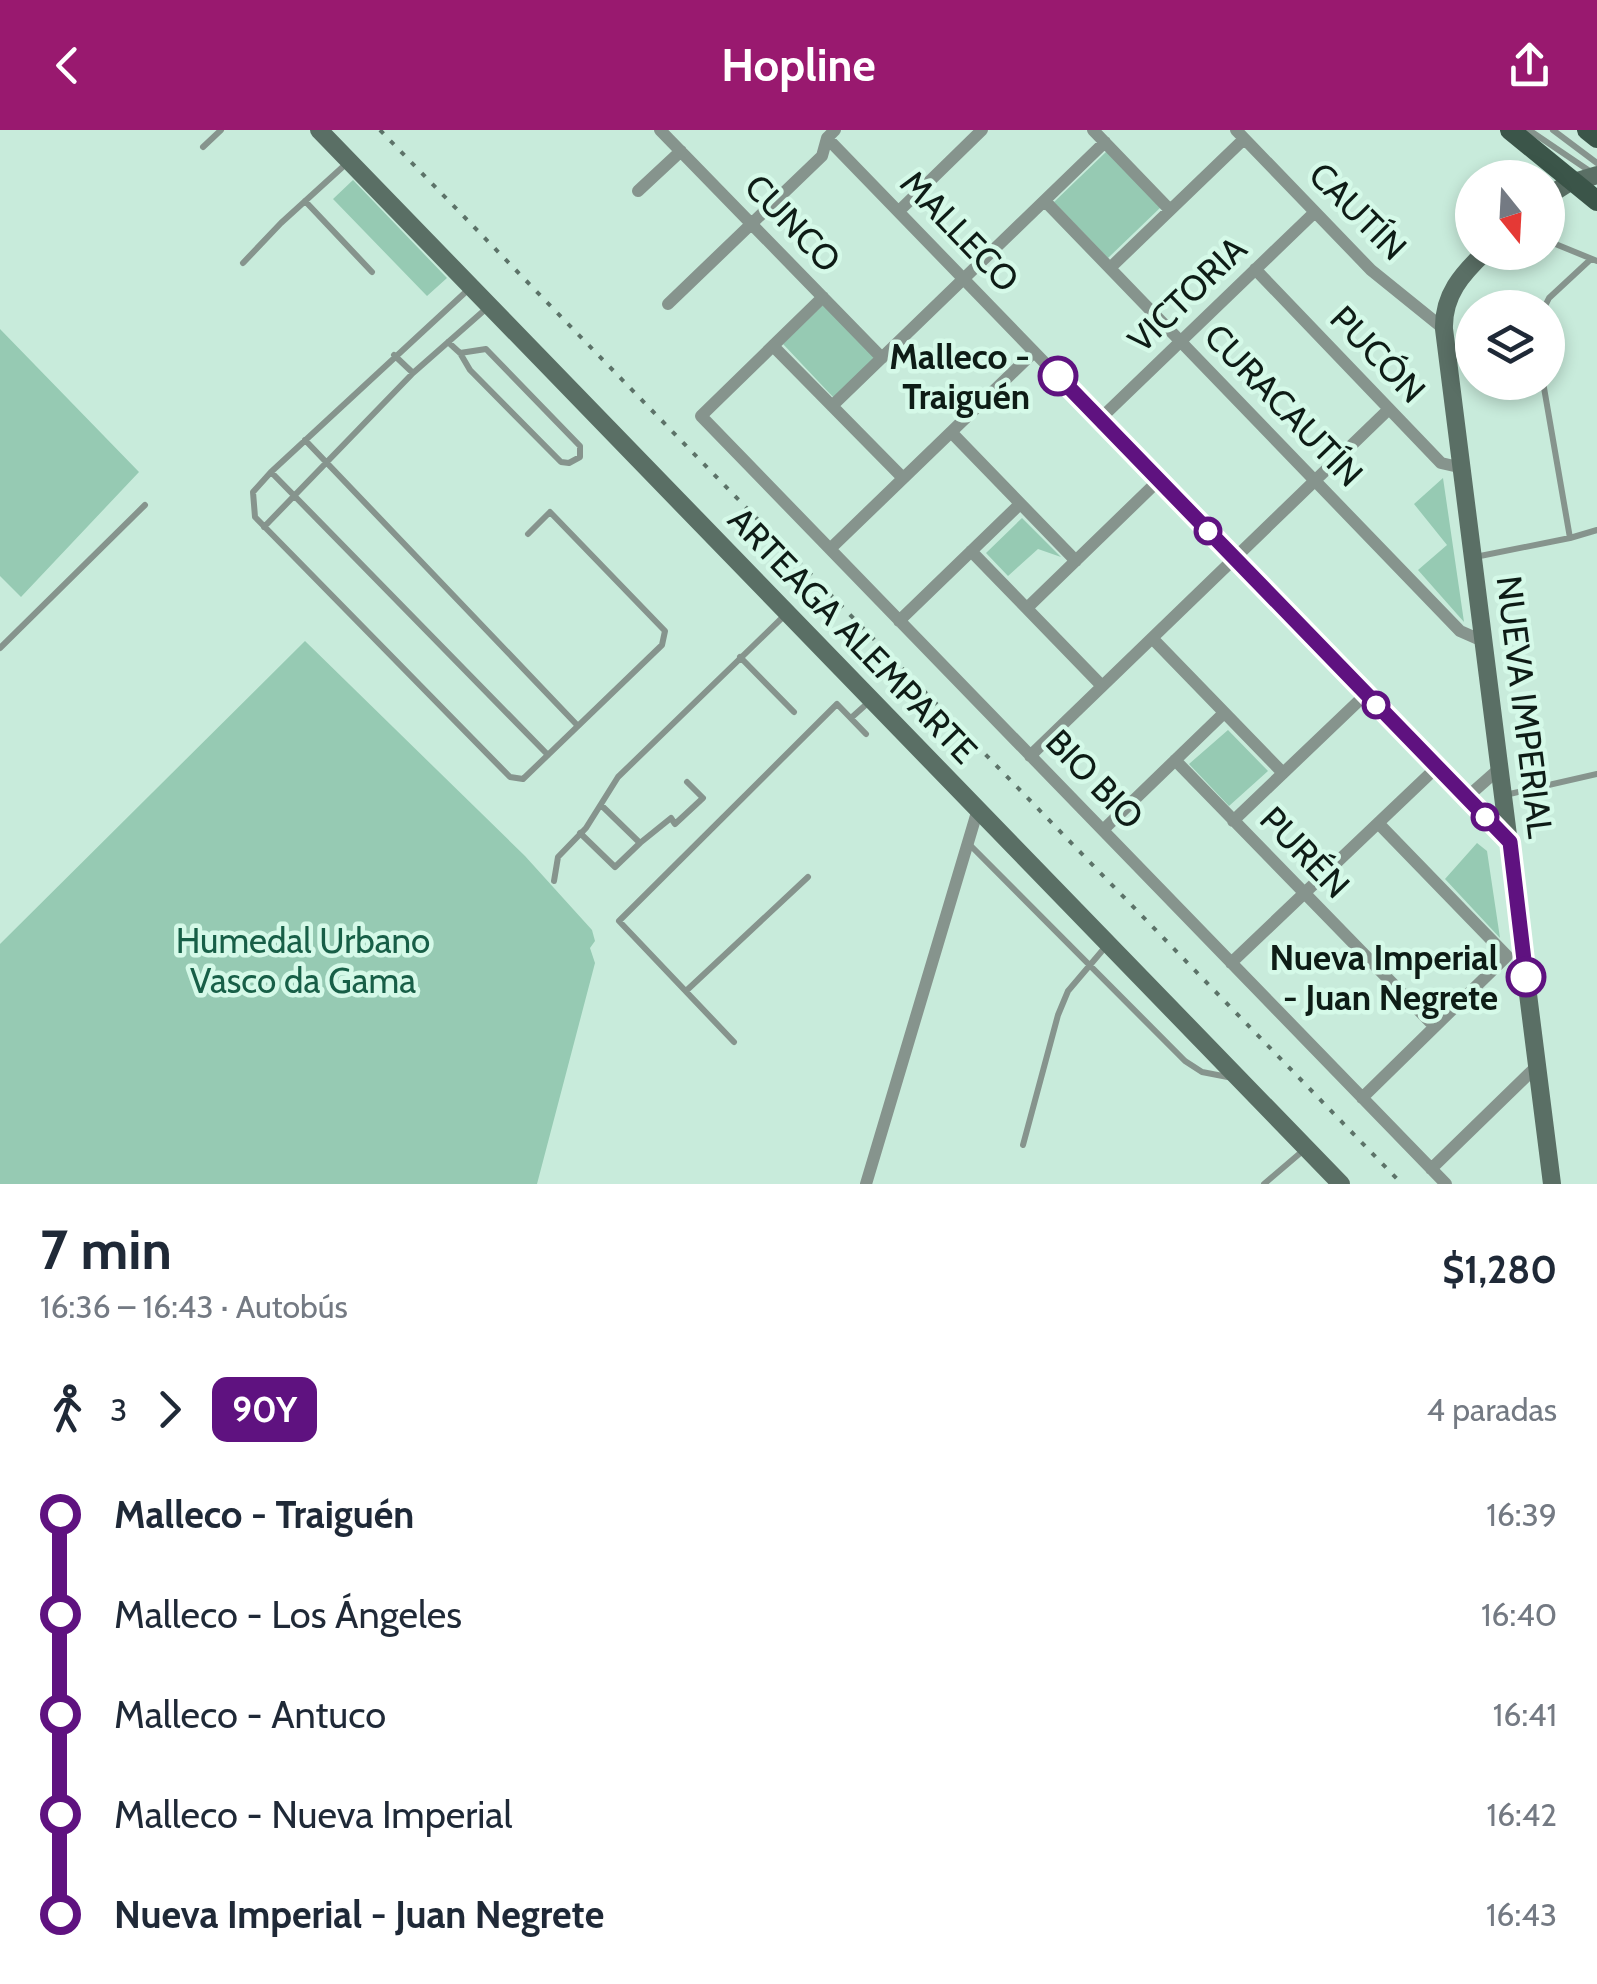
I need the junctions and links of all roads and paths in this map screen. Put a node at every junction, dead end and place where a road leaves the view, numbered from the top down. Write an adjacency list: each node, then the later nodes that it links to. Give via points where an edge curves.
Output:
1 (221, 130): 14 (lane)
2 (319, 130): 16 (main road, ARTEAGA ALEMPARTE)
3 (660, 130): 15 (street, CUNCO)
4 (982, 130): 26 (street)
5 (1093, 130): 13 (street)
6 (1510, 130): 19 (main road)
7 (1529, 130): 18 (lane)
8 (1553, 130): 17 (lane)
9 (1587, 130): 12 (main road)
10 (829, 132): 26 (street, MALLECO); 28 (street, via 822,156)
11 (1240, 134): 25 (street); 27 (street, CAUTÍN)
12 (1597, 138)
13 (1105, 142): 23 (street); 25 (street)
14 (203, 147)
15 (680, 151): 21 (street); 28 (street, CUNCO)
16 (349, 162): 22 (lane); 37 (main road, ARTEAGA ALEMPARTE)
17 (1597, 163)
18 (1597, 176): 19 (main road)
19 (1575, 181): 20 (main road); 24 (main road)
20 (1565, 187)
21 (638, 191)
22 (305, 201): 31 (lane); 35 (lane)
23 (1045, 201): 32 (street, CURACAUTÍN); 36 (street)
24 (1597, 201)
25 (1170, 210): 32 (street)
26 (899, 212): 36 (street, MALLECO)
27 (1315, 212): 33 (street, VICTORIA); 42 (street, CAUTÍN, via 1371,270)
28 (751, 224): 39 (street, CUNCO); 40 (street)
29 (1565, 249): 30 (lane)
30 (1594, 260): 38 (lane)
31 (243, 263)
32 (1110, 268): 44 (street, CURACAUTÍN)
33 (1255, 270): 44 (street, VICTORIA); 53 (street, PUCÓN)
34 (1469, 270): 42 (main road, NUEVA IMPERIAL, via 1454,287)
35 (372, 272)
36 (964, 279): 46 (street, MALLECO); 49 (street)
37 (470, 287): 41 (main road, ARTEAGA ALEMPARTE); 48 (lane)
38 (1558, 290)
39 (823, 297): 45 (street); 49 (street, CUNCO)
40 (668, 304)
41 (489, 306): 43 (lane); 76 (main road, ARTEAGA ALEMPARTE)
42 (1444, 329): 58 (main road, NUEVA IMPERIAL)
43 (448, 342): 47 (lane); 50 (lane)
44 (1181, 342): 54 (street, VICTORIA); 62 (street, CURACAUTÍN)
45 (773, 346): 52 (street); 70 (street, BIO BIO, via 701,416)
46 (1034, 352): 54 (street, MALLECO); 55 (street)
47 (460, 353): 47 (lane, via 486,349 580,446 580,457 562,462)
48 (394, 355): 50 (lane); 56 (lane)
49 (882, 358): 52 (street)
50 (413, 373): 57 (lane)
51 (1545, 400): 69 (lane)
52 (832, 406): 60 (street)
53 (1389, 409): 58 (street, PUCÓN, via 1441,463); 62 (street)
54 (1100, 420): 61 (street, MALLECO)
55 (951, 432): 60 (street); 64 (street)
56 (305, 440): 57 (lane); 59 (lane)
57 (325, 461): 63 (lane); 88 (lane)
58 (1462, 468): 72 (main road, NUEVA IMPERIAL)
59 (271, 472): 63 (lane); 66 (lane, via 253,492 254,517)
60 (903, 478): 70 (street)
61 (1159, 480): 73 (street, MALLECO); 74 (street)
62 (1315, 480): 73 (street); 79 (street, CURACAUTÍN, via 1460,631)
63 (293, 494): 66 (lane); 90 (lane)
64 (1020, 504): 71 (street); 74 (street)
65 (146, 506): 80 (lane)
66 (264, 526): 90 (lane, via 510,777 523,779)
67 (1597, 530): 69 (lane)
68 (528, 534): 88 (lane, via 550,512 665,631 662,645)
69 (1570, 538): 72 (lane)
70 (830, 549): 77 (street, BIO BIO)
71 (971, 551): 75 (street); 77 (street)
72 (1474, 557): 79 (main road, NUEVA IMPERIAL)
73 (1234, 558): 78 (street); 83 (street, MALLECO)
74 (1076, 561): 75 (street)
75 (1027, 608): 82 (street)
76 (786, 614): 81 (lane); 84 (main road, ARTEAGA ALEMPARTE)
77 (899, 621): 91 (street, BIO BIO)
78 (1152, 638): 82 (street); 86 (street)
79 (1485, 642): 94 (main road, NUEVA IMPERIAL)
80 (0, 648)
81 (740, 657): 85 (lane); 100 (lane, via 618,777)
82 (1102, 686): 91 (street)
83 (1366, 694): 93 (street, MALLECO); 95 (street)
84 (871, 700): 87 (lane); 101 (main road, ARTEAGA ALEMPARTE)
85 (794, 712)
86 (1224, 713): 92 (street); 95 (street)
87 (851, 718): 89 (lane); 116 (lane, via 837,704 826,713 619,921)
88 (578, 726): 90 (lane)
89 (866, 734)
90 (548, 755)
91 (1030, 756): 104 (street, BIO BIO)
92 (1176, 760): 102 (street, PURÉN); 104 (street)
93 (1437, 767): 99 (street, MALLECO); 103 (street)
94 (1500, 768): 98 (main road, NUEVA IMPERIAL); 99 (street)
95 (1283, 773): 102 (street)
96 (1597, 774): 98 (lane)
97 (687, 782): 108 (lane, via 703,798)
98 (1503, 795): 107 (main road, NUEVA IMPERIAL)
99 (1466, 798): 107 (street, MALLECO)
100 (601, 805): 105 (lane); 108 (lane)
101 (978, 809): 106 (street); 112 (main road, ARTEAGA ALEMPARTE)
102 (1233, 821): 111 (street, PURÉN)
103 (1378, 823): 111 (street); 113 (street)
104 (1102, 830): 115 (street, BIO BIO)
105 (580, 833): 108 (lane, via 616,868); 110 (lane, via 558,857)
106 (968, 842): 114 (lane); 125 (street)
107 (1510, 842): 113 (main road, NUEVA IMPERIAL)
108 (640, 843)
109 (808, 877): 116 (lane)
110 (554, 881)
111 (1303, 894): 115 (street); 117 (street, PURÉN)
112 (1108, 944): 114 (lane); 120 (main road, ARTEAGA ALEMPARTE)
113 (1515, 955): 117 (street); 119 (main road, NUEVA IMPERIAL)
114 (1089, 963): 120 (lane, via 1186,1061 1202,1072); 122 (lane, via 1058,1015)
115 (1231, 963): 121 (street, BIO BIO)
116 (686, 991): 118 (lane)
117 (1434, 1026): 121 (street)
118 (734, 1042)
119 (1537, 1066): 124 (street); 129 (main road, NUEVA IMPERIAL)
120 (1239, 1079): 123 (main road, ARTEAGA ALEMPARTE)
121 (1362, 1098): 124 (street, BIO BIO)
122 (1023, 1146)
123 (1306, 1148): 126 (lane); 127 (main road, ARTEAGA ALEMPARTE)
124 (1431, 1169): 128 (street, BIO BIO)
125 (866, 1184)
126 (1264, 1184)
127 (1340, 1184)
128 (1446, 1184)
129 (1552, 1184)

